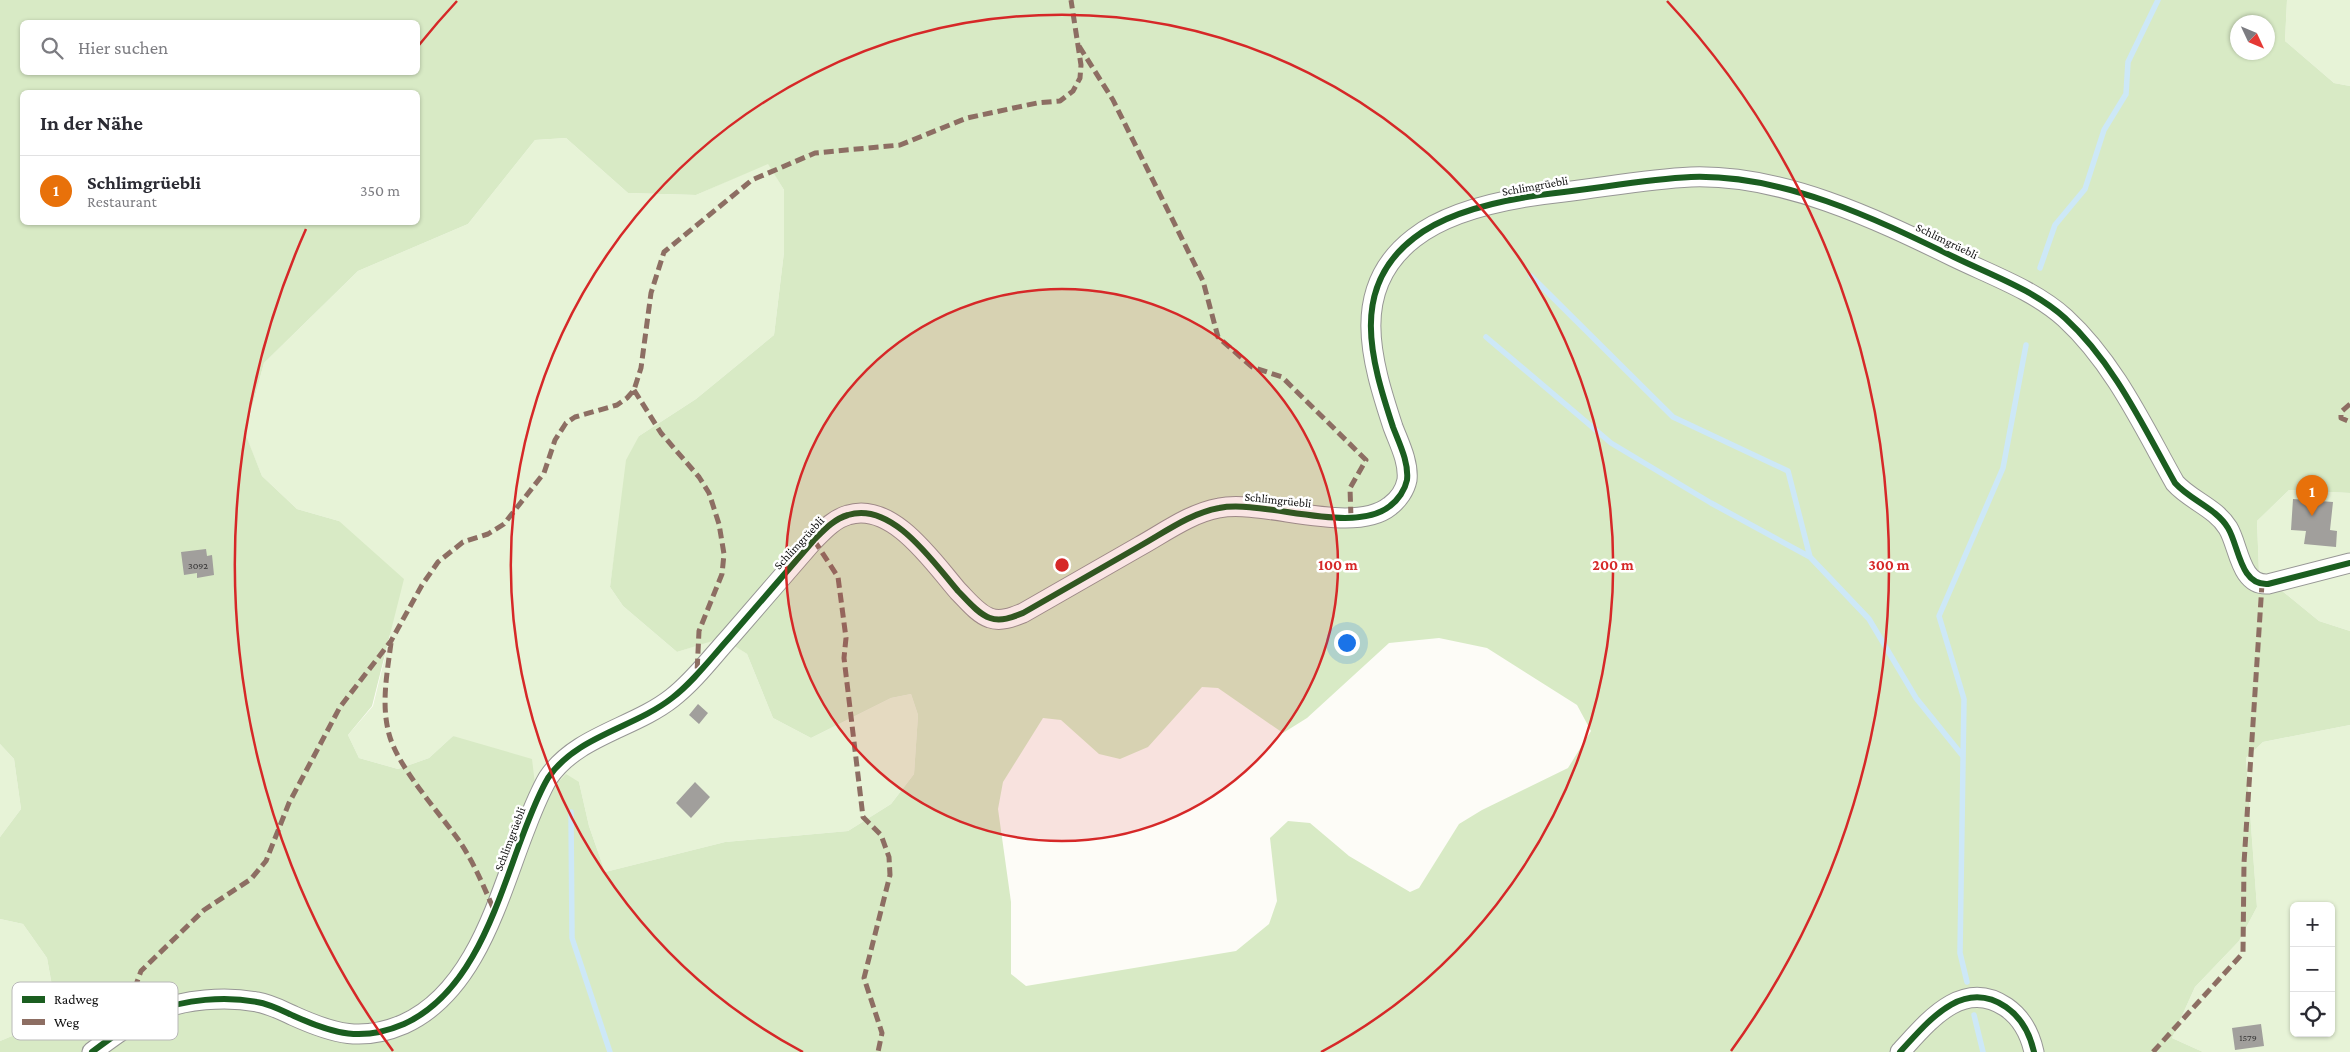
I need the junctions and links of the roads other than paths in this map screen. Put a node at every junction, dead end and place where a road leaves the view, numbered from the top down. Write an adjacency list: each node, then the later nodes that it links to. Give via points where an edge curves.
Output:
1 (2350, 562): 2 (street, Schlimgrüebli, via 2268,584 2252,580 2227,526 2182,491 2106,365 2064,317 2019,288 1895,228 1807,196 1726,178 1690,177 1538,195 1484,207 1440,222 1415,237 1382,274 1371,306 1370,334 1406,464 1407,479 1399,498 1384,511 1352,518 1219,508 1179,524 1023,613 998,620 989,618 970,603 907,534 890,521 875,514 860,512 846,515 814,540 673,697 652,713 579,748 555,768 538,796 473,956 458,981 425,1013 402,1025 356,1035 335,1033 259,1002 220,1000)
2 (178, 1005)
3 (109, 1040): 4 (street, Schlimgrüebli)
4 (92, 1052)
5 (1900, 1052): 6 (street, via 1949,1005 1965,999 1984,998 2013,1012 2024,1025)
6 (2034, 1052)

